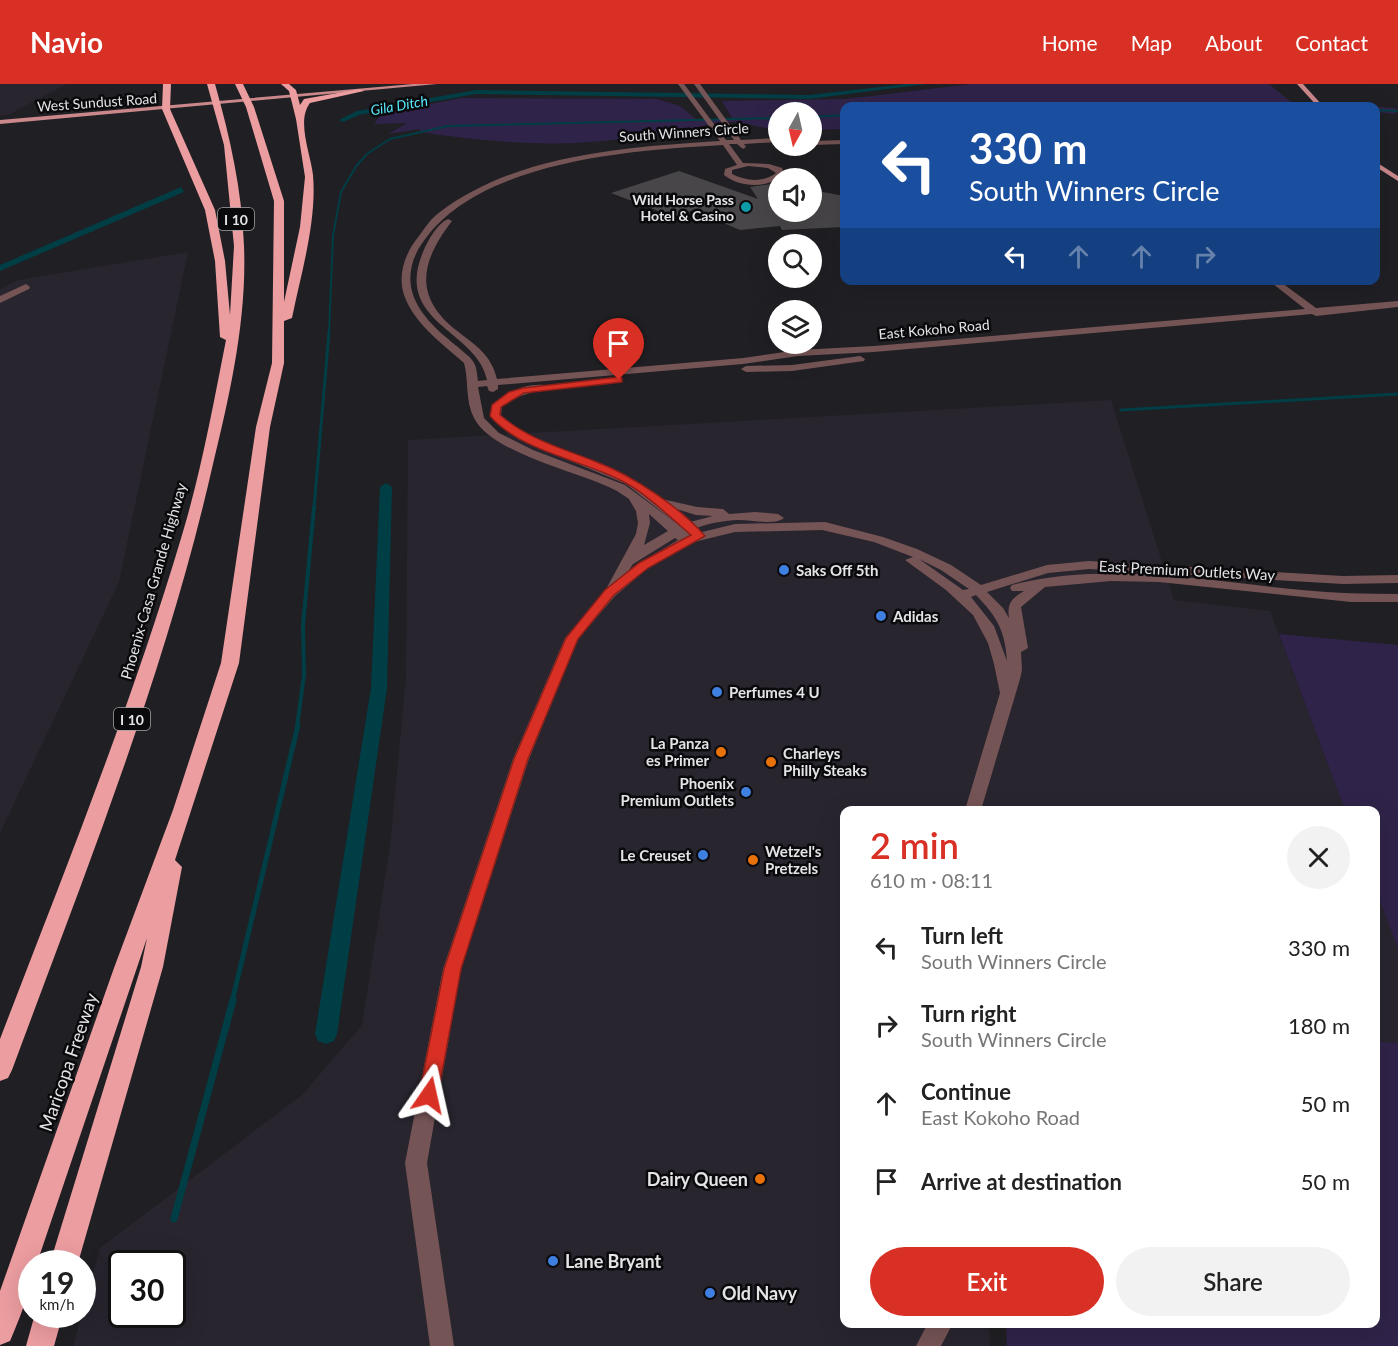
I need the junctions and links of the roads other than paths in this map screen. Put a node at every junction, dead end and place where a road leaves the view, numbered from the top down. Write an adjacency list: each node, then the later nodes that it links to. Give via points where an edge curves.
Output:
1 (167, 84): 13 (highway)
2 (211, 84): 41 (highway, Phoenix-Casa Grande Highway / I 10, via 228,145 239,246 235,324)
3 (239, 84): 42 (highway, via 279,201)
4 (285, 84): 11 (highway)
5 (388, 84): 11 (main road)
6 (434, 84): 10 (main road)
7 (681, 84): 15 (street)
8 (697, 84): 22 (street)
9 (1300, 84): 12 (main road)
10 (360, 91): 11 (main road); 14 (highway, via 307,101)
11 (293, 95): 13 (main road, West Sundust Road); 14 (highway)
12 (1316, 102)
13 (166, 107): 16 (main road, West Sundust Road); 41 (highway, via 210,210 220,261)
14 (300, 119): 42 (highway, via 309,177 304,227)
15 (710, 121): 20 (street, via 715,139); 21 (street)
16 (0, 122)
17 (840, 140): 18 (street)
18 (822, 141)
19 (768, 143): 22 (street, South Winners Circle)
20 (699, 144): 21 (street, South Winners Circle); 26 (street, South Winners Circle, via 619,151)
21 (727, 144): 22 (street, South Winners Circle); 24 (street); 26 (street, South Winners Circle, via 625,155)
22 (741, 144): 23 (street)
23 (755, 164): 24 (street); 24 (street, via 775,168 780,174 756,182 728,175 729,169)
24 (741, 165)
25 (1380, 167): 28 (main road)
26 (534, 174): 30 (street, South Winners Circle, via 480,192 435,220 420,237); 31 (street, South Winners Circle, via 489,194 447,222 432,239)
27 (1380, 178): 29 (main road)
28 (1398, 179)
29 (1398, 189)
30 (407, 266): 31 (street); 45 (street, South Winners Circle, via 405,278 410,299 435,333 469,362)
31 (421, 266): 44 (street, South Winners Circle, via 425,298 438,318 486,361)
32 (1279, 285): 37 (street)
33 (1293, 285): 39 (street)
34 (26, 287): 35 (street)
35 (0, 300)
36 (1398, 304): 39 (street, East Kokoho Road)
37 (1314, 312): 39 (street); 40 (street, East Kokoho Road)
38 (1398, 312): 39 (street, East Kokoho Road, via 1338,317)
39 (1326, 314): 40 (street, East Kokoho Road)
40 (992, 344): 43 (street, East Kokoho Road, via 792,368)
41 (228, 356): 65 (highway, Phoenix-Casa Grande Highway / I 10, via 200,496 148,670 82,859)
42 (278, 363): 64 (highway, via 263,427 230,663)
43 (753, 364): 44 (street, East Kokoho Road); 46 (street, East Kokoho Road)
44 (493, 386): 45 (street, East Kokoho Road); 46 (street, East Kokoho Road)
45 (474, 387): 47 (street, South Winners Circle, via 482,423 498,436)
46 (540, 387): 48 (street, South Winners Circle, via 504,399 497,405 495,416 514,432 619,475)
47 (621, 488): 51 (street, South Winners Circle); 55 (street, via 637,501 643,524 643,536)
48 (655, 499): 49 (street, via 696,511); 51 (street, South Winners Circle)
49 (753, 515): 50 (street); 51 (street)
50 (825, 526): 52 (street, via 735,528); 53 (street)
51 (680, 528): 52 (street, South Winners Circle); 55 (street)
52 (692, 538): 58 (street, via 644,565)
53 (891, 544): 54 (street); 59 (street)
54 (924, 557): 56 (street, via 984,576); 59 (street)
55 (627, 562): 58 (street, via 618,572)
56 (1047, 575): 57 (street, East Premium Outlets Way, via 1108,564 1343,580); 59 (street, East Premium Outlets Way); 60 (street, East Premium Outlets Way); 61 (street, via 1014,607 1022,654)
57 (1398, 579)
58 (610, 593): 71 (street, via 572,638 530,737 452,969 415,1170)
59 (975, 595): 61 (street, via 1002,616 1012,642); 62 (street, via 1001,657)
60 (1398, 598)
61 (1015, 670): 62 (street)
62 (1007, 694): 63 (street)
63 (974, 806)
64 (183, 810): 66 (highway, via 152,967); 69 (highway, Maricopa Freeway)
65 (0, 1070)
66 (68, 1250)
67 (45, 1328): 70 (highway)
68 (938, 1328): 72 (street)
69 (0, 1331)
70 (40, 1346)
71 (442, 1346)
72 (928, 1346)

